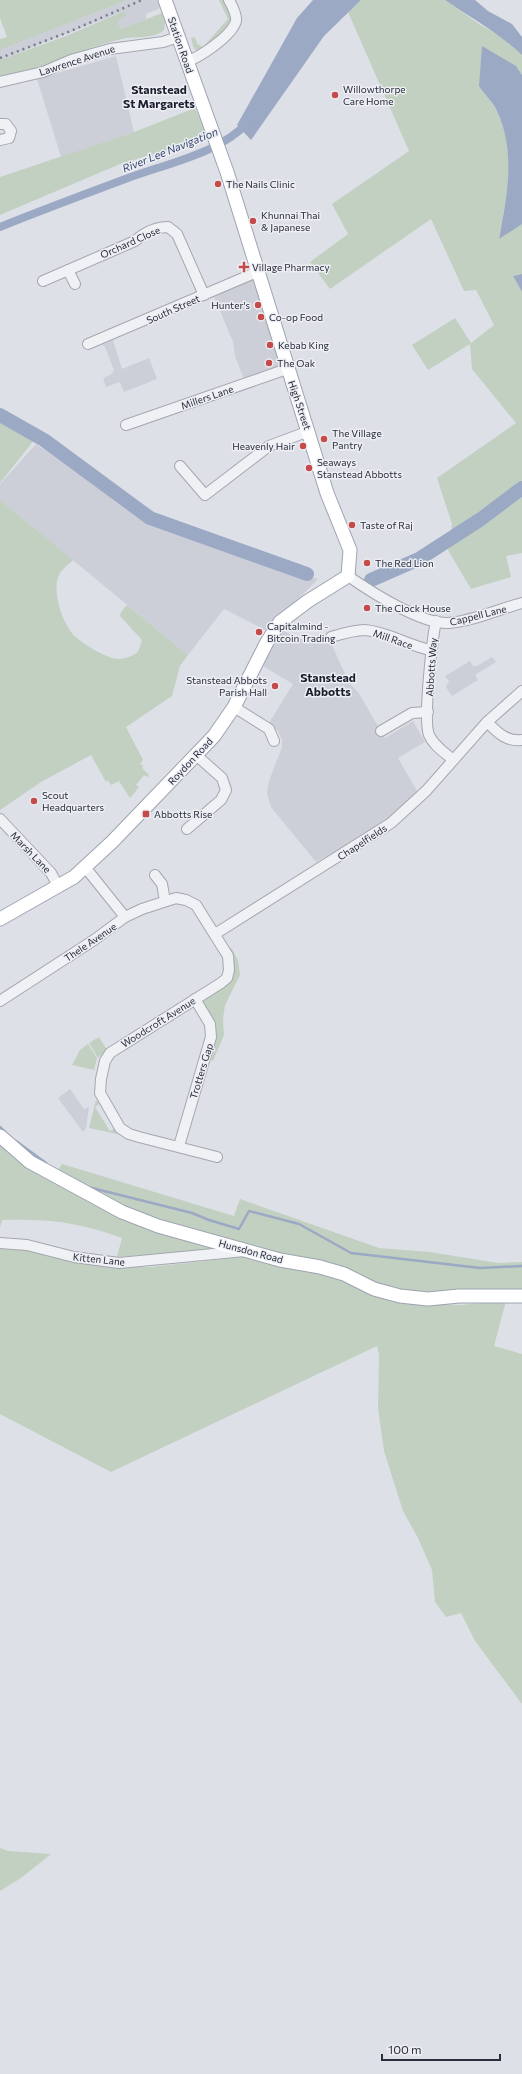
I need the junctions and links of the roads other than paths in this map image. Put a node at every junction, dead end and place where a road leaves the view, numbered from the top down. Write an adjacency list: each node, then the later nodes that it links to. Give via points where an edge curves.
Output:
1 (165, 0): 3 (main road, Station Road)
2 (229, 0): 4 (street, via 236,20 232,27 204,54)
3 (178, 38): 4 (main road, Station Road); 5 (street, Lawrence Avenue, via 110,49 71,60 43,72)
4 (186, 62): 8 (main road, Station Road)
5 (0, 82)
6 (0, 123): 7 (street, via 9,126 11,134 6,140)
7 (0, 140)
8 (224, 164): 10 (main road, High Street)
9 (68, 270): 11 (street, Orchard Close); 12 (street); 13 (street, Orchard Close, via 135,241 143,234 168,227 177,234)
10 (257, 272): 13 (street, South Street); 15 (main road, High Street)
11 (43, 281)
12 (75, 284)
13 (204, 296): 14 (street, South Street)
14 (88, 344)
15 (287, 369): 16 (street, Millers Lane); 17 (main road, High Street)
16 (126, 425)
17 (309, 431): 18 (street, via 269,446 205,495); 19 (main road, High Street, via 327,493 350,550)
18 (180, 466)
19 (348, 576): 21 (street, Cappell Lane, via 385,600); 25 (main road, Roydon Road, via 280,622)
20 (522, 603): 21 (street, Cappell Lane, via 449,623)
21 (436, 621): 23 (street, Abbotts Way)
22 (331, 637): 23 (street, Mill Race, via 363,630 417,648)
23 (431, 650): 26 (street, Abbotts Way)
24 (522, 691): 27 (street, Chapelfields)
25 (234, 707): 30 (street, via 270,729); 31 (main road, Roydon Road, via 214,736)
26 (428, 712): 28 (street, via 412,713); 32 (street, Abbotts Way, via 430,737 436,746)
27 (486, 722): 29 (street, via 507,739); 32 (street, Chapelfields)
28 (381, 731)
29 (522, 740)
30 (274, 741)
31 (196, 755): 34 (street, via 222,778 226,790 221,800); 35 (main road, Roydon Road)
32 (452, 759): 41 (street, Chapelfields, via 426,791 391,824)
33 (0, 819): 37 (street, Marsh Lane, via 51,873)
34 (187, 829)
35 (85, 867): 37 (main road, Roydon Road); 39 (street, Thele Avenue)
36 (155, 875): 38 (street, via 162,884)
37 (58, 886): 40 (main road, Roydon Road)
38 (165, 901): 39 (street, Woodcroft Avenue, via 142,908); 41 (street, Woodcroft Avenue, via 179,898 192,902)
39 (125, 917): 43 (street, Thele Avenue)
40 (0, 918)
41 (215, 934): 42 (street, Woodcroft Avenue, via 228,956 228,974 221,983)
42 (195, 999): 45 (street, Trotters Gap, via 210,1024 211,1037); 45 (street, Woodcroft Avenue, via 110,1053 105,1061 101,1079 100,1093 103,1100 124,1131)
43 (0, 1001)
44 (0, 1136): 48 (main road, Hunsdon Road, via 30,1162 122,1212 158,1226)
45 (179, 1146): 46 (street, Woodcroft Avenue)
46 (217, 1157)
47 (0, 1243): 48 (street, Kitten Lane, via 27,1245 74,1257 119,1263)
48 (247, 1251): 49 (main road, Hunsdon Road, via 344,1274 374,1289 400,1296 428,1299 459,1296)
49 (522, 1296)

